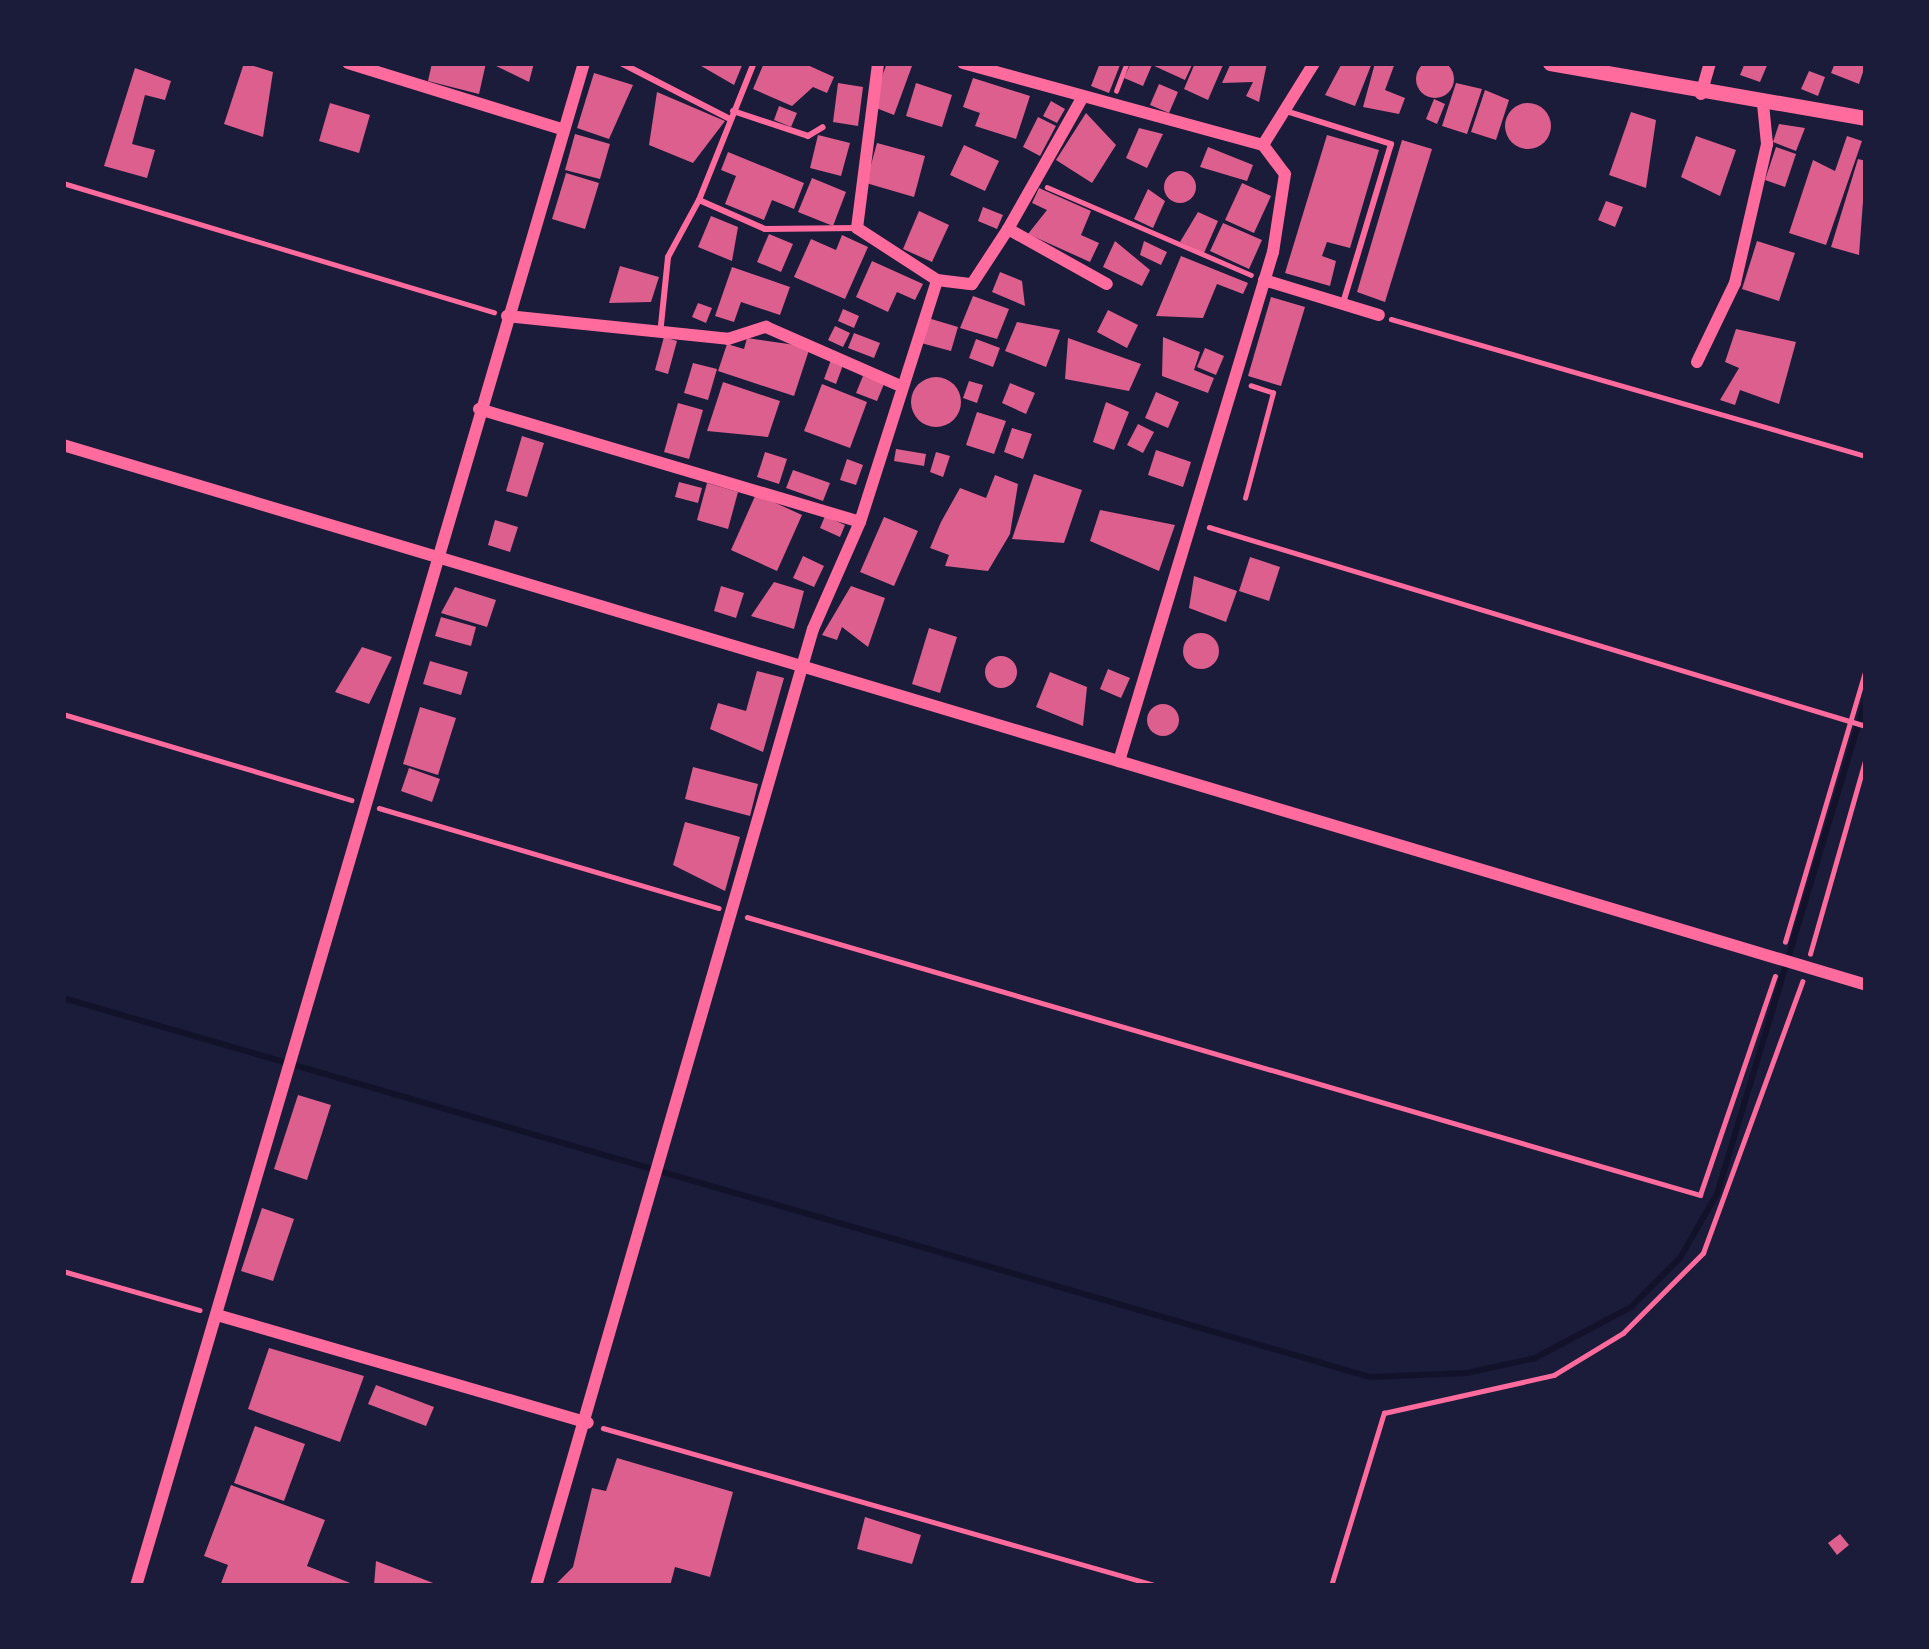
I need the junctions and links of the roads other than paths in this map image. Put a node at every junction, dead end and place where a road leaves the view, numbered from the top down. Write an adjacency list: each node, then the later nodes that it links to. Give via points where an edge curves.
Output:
1 (348, 63): 18 (street)
2 (584, 63): 18 (street)
3 (621, 63): 15 (lane)
4 (878, 63): 21 (street)
5 (963, 63): 10 (street)
6 (1314, 63): 14 (street)
7 (1550, 63): 11 (street)
8 (1710, 63): 11 (street)
9 (753, 64): 15 (lane)
10 (1011, 70): 12 (street)
11 (1700, 95): 13 (street)
12 (1082, 98): 19 (street); 22 (street)
13 (1763, 104): 16 (street); 30 (street, via 1766,144 1735,283)
14 (1289, 112): 19 (street); 26 (lane, via 1390,144)
15 (732, 115): 17 (lane, via 808,136); 20 (lane)
16 (1865, 116)
17 (824, 127)
18 (564, 130): 28 (street)
19 (1263, 145): 24 (street, via 1285,174)
20 (699, 200): 21 (lane, via 765,229); 29 (lane, via 668,256)
21 (857, 227): 23 (street)
22 (1008, 229): 23 (street, via 972,284); 25 (street)
23 (937, 280): 31 (street)
24 (1264, 280): 26 (street); 37 (street)
25 (1107, 284)
26 (1342, 304): 27 (street)
27 (1379, 315)
28 (507, 316): 29 (street); 32 (street)
29 (661, 325): 31 (street, via 728,339 766,327)
30 (1697, 362)
31 (896, 384): 34 (street)
32 (479, 409): 34 (street); 35 (street)
33 (63, 445): 35 (street)
34 (860, 522): 36 (street, via 813,629)
35 (435, 557): 36 (street); 39 (street)
36 (809, 668): 37 (street); 40 (street)
37 (1119, 760): 38 (street)
38 (1866, 985)
39 (217, 1316): 40 (street); 41 (street)
40 (588, 1423): 42 (street)
41 (136, 1586)
42 (536, 1586)

